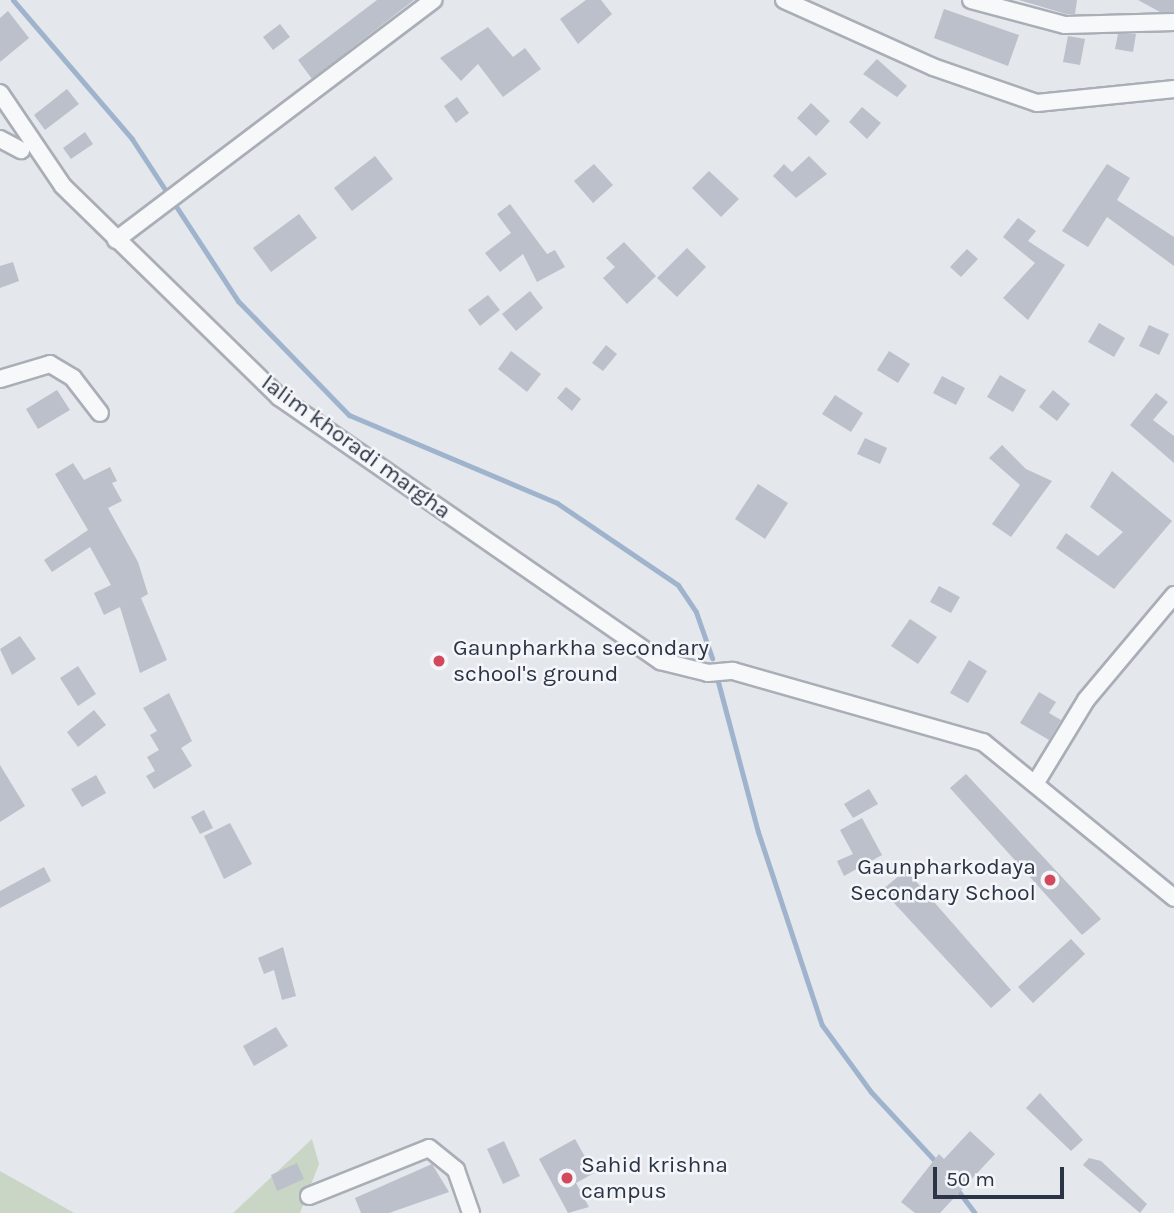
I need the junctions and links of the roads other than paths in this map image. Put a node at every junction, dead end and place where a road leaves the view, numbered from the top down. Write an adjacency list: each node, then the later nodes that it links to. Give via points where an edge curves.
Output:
1 (433, 0): 9 (street)
2 (784, 0): 5 (street, via 933,66 1037,103)
3 (971, 0): 4 (street, via 1065,25)
4 (1174, 22)
5 (1174, 89)
6 (0, 93): 9 (street, lalim khoradi margha, via 63,186)
7 (0, 139): 8 (street)
8 (21, 150)
9 (116, 240): 13 (street, lalim khoradi margha, via 279,397 660,661 708,673 733,671 983,742)
10 (0, 379): 11 (street, via 50,364 73,378)
11 (100, 413)
12 (1174, 595): 13 (street, via 1086,700)
13 (1035, 784): 14 (street)
14 (1174, 898)
15 (309, 1196): 16 (street, via 429,1148 456,1170)
16 (471, 1213)

